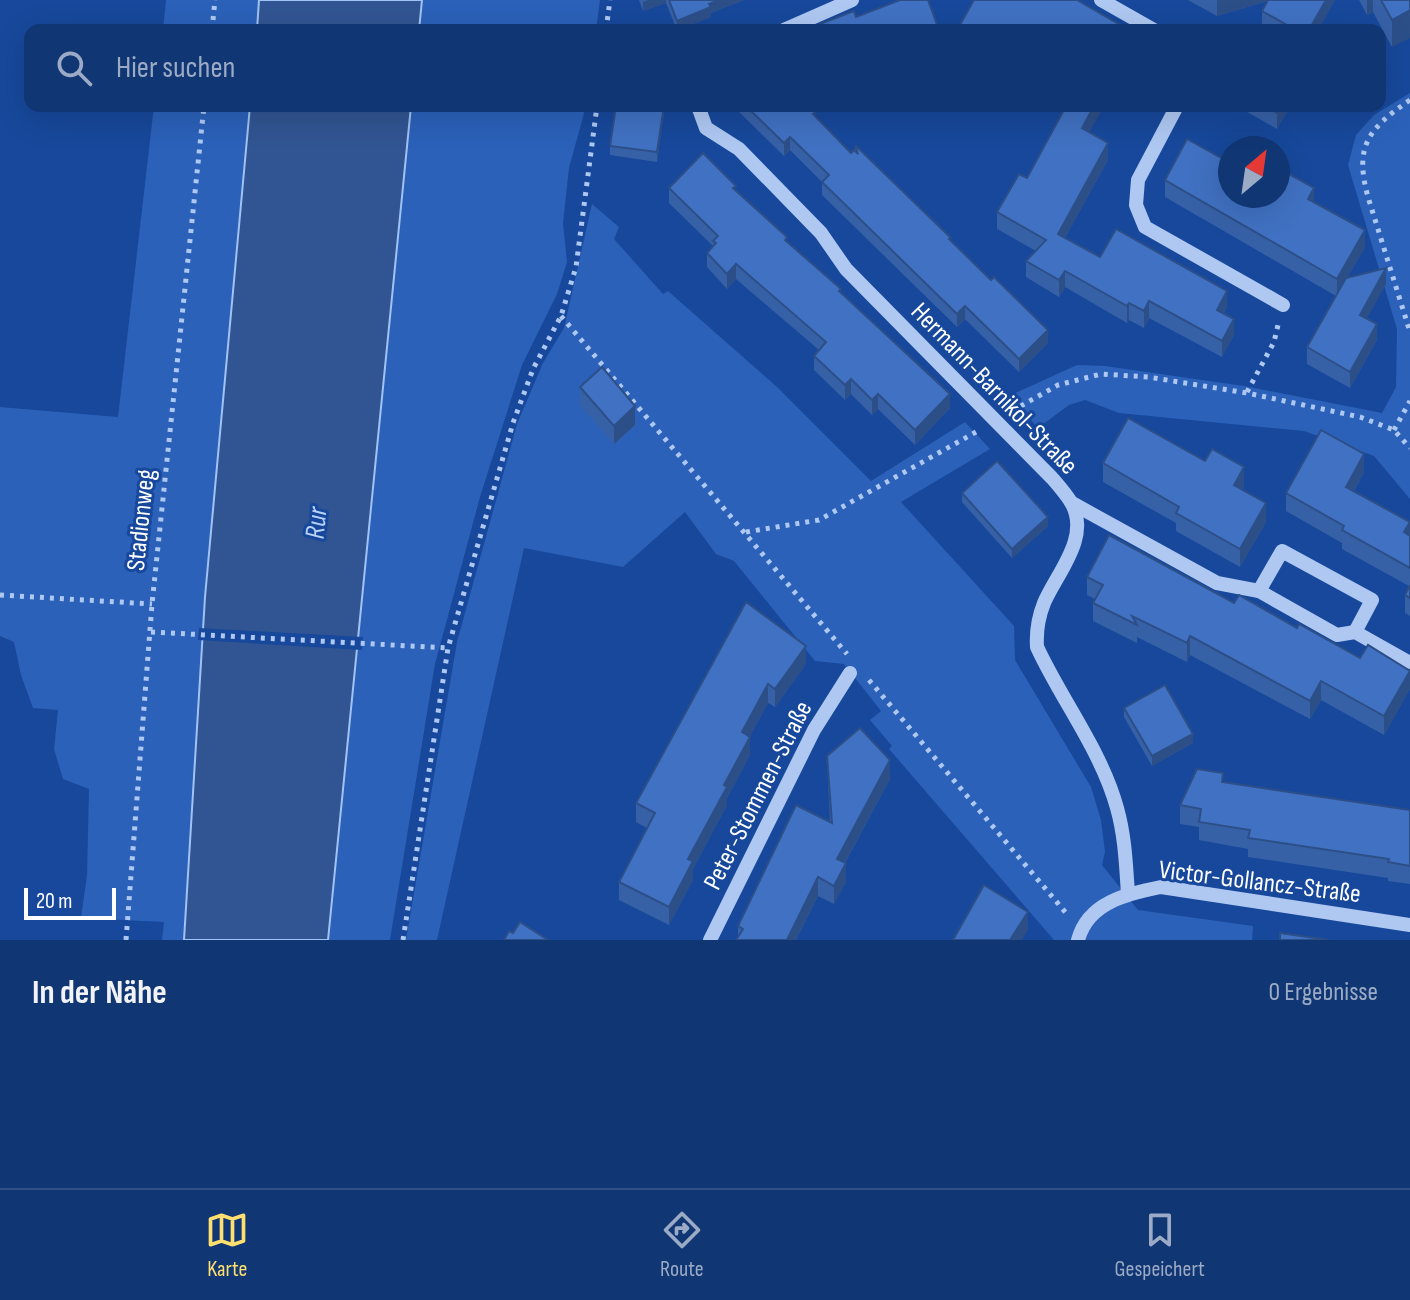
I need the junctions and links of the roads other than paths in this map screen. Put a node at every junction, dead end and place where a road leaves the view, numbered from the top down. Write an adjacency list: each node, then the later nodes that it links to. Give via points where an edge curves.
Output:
1 (852, 0): 3 (street)
2 (1101, 0): 4 (street)
3 (798, 24)
4 (1143, 24)
5 (700, 112): 8 (street, Hermann-Barnikol-Straße, via 706,128 739,149 821,233 846,269)
6 (1174, 112): 7 (street, via 1138,180 1136,205 1145,227)
7 (1283, 305)
8 (1072, 503): 9 (street, via 1217,583); 13 (street, Hermann-Barnikol-Straße, via 1076,541 1043,605 1037,647 1097,756 1117,807)
9 (1259, 591): 10 (street, via 1337,635); 10 (street, via 1282,551 1372,600)
10 (1355, 632): 11 (street)
11 (1410, 663)
12 (857, 671): 16 (street, Peter-Stommen-Straße, via 814,730)
13 (1128, 894): 14 (street, Victor-Gollancz-Straße, via 1161,887); 15 (street, Victor-Gollancz-Straße, via 1099,907)
14 (1410, 925)
15 (1079, 935)
16 (710, 940)

